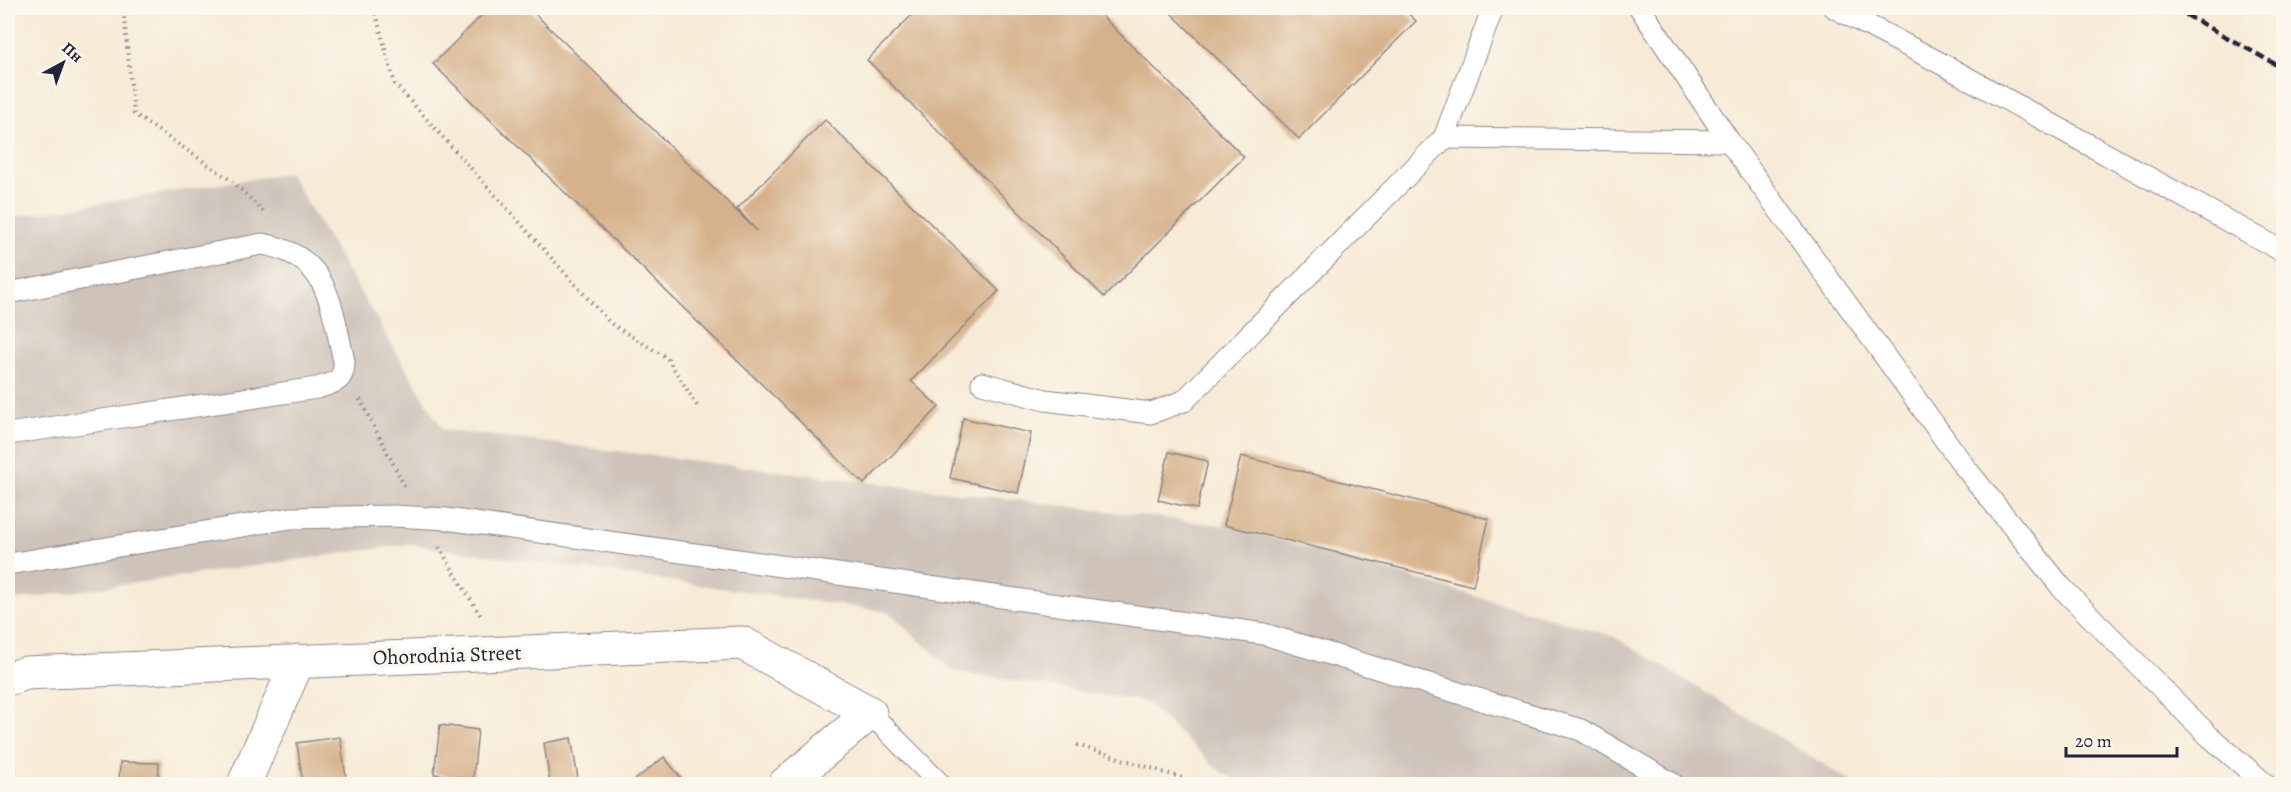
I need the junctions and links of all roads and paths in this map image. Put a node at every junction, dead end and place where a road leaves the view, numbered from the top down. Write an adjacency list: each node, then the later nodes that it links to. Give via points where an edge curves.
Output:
1 (117, 8): 8 (path, via 124,16 134,114 232,181)
2 (374, 8): 12 (path, via 395,84 610,323 667,358)
3 (1493, 8): 6 (lane)
4 (1640, 8): 7 (lane)
5 (1835, 8): 9 (lane)
6 (1444, 138): 7 (lane); 11 (lane, via 1184,401 1151,413 1046,400)
7 (1729, 141): 24 (lane, via 1964,466 2062,588 2209,736)
8 (271, 219)
9 (2283, 252)
10 (8, 293): 13 (lane, via 262,244 281,247 303,260 327,289 345,369 335,383 317,388)
11 (982, 383)
12 (698, 407)
13 (8, 434)
14 (8, 564): 23 (lane, via 291,518 446,519 1264,634 1581,730)
15 (298, 662): 16 (street, Ohorodnia Street, via 26,673); 17 (street, Ohorodnia Street, via 742,643); 19 (street)
16 (8, 678)
17 (870, 713): 20 (street); 21 (lane)
18 (1077, 745): 22 (path)
19 (244, 784)
20 (784, 784)
21 (940, 784)
22 (1202, 784)
23 (1673, 784)
24 (2265, 784)

